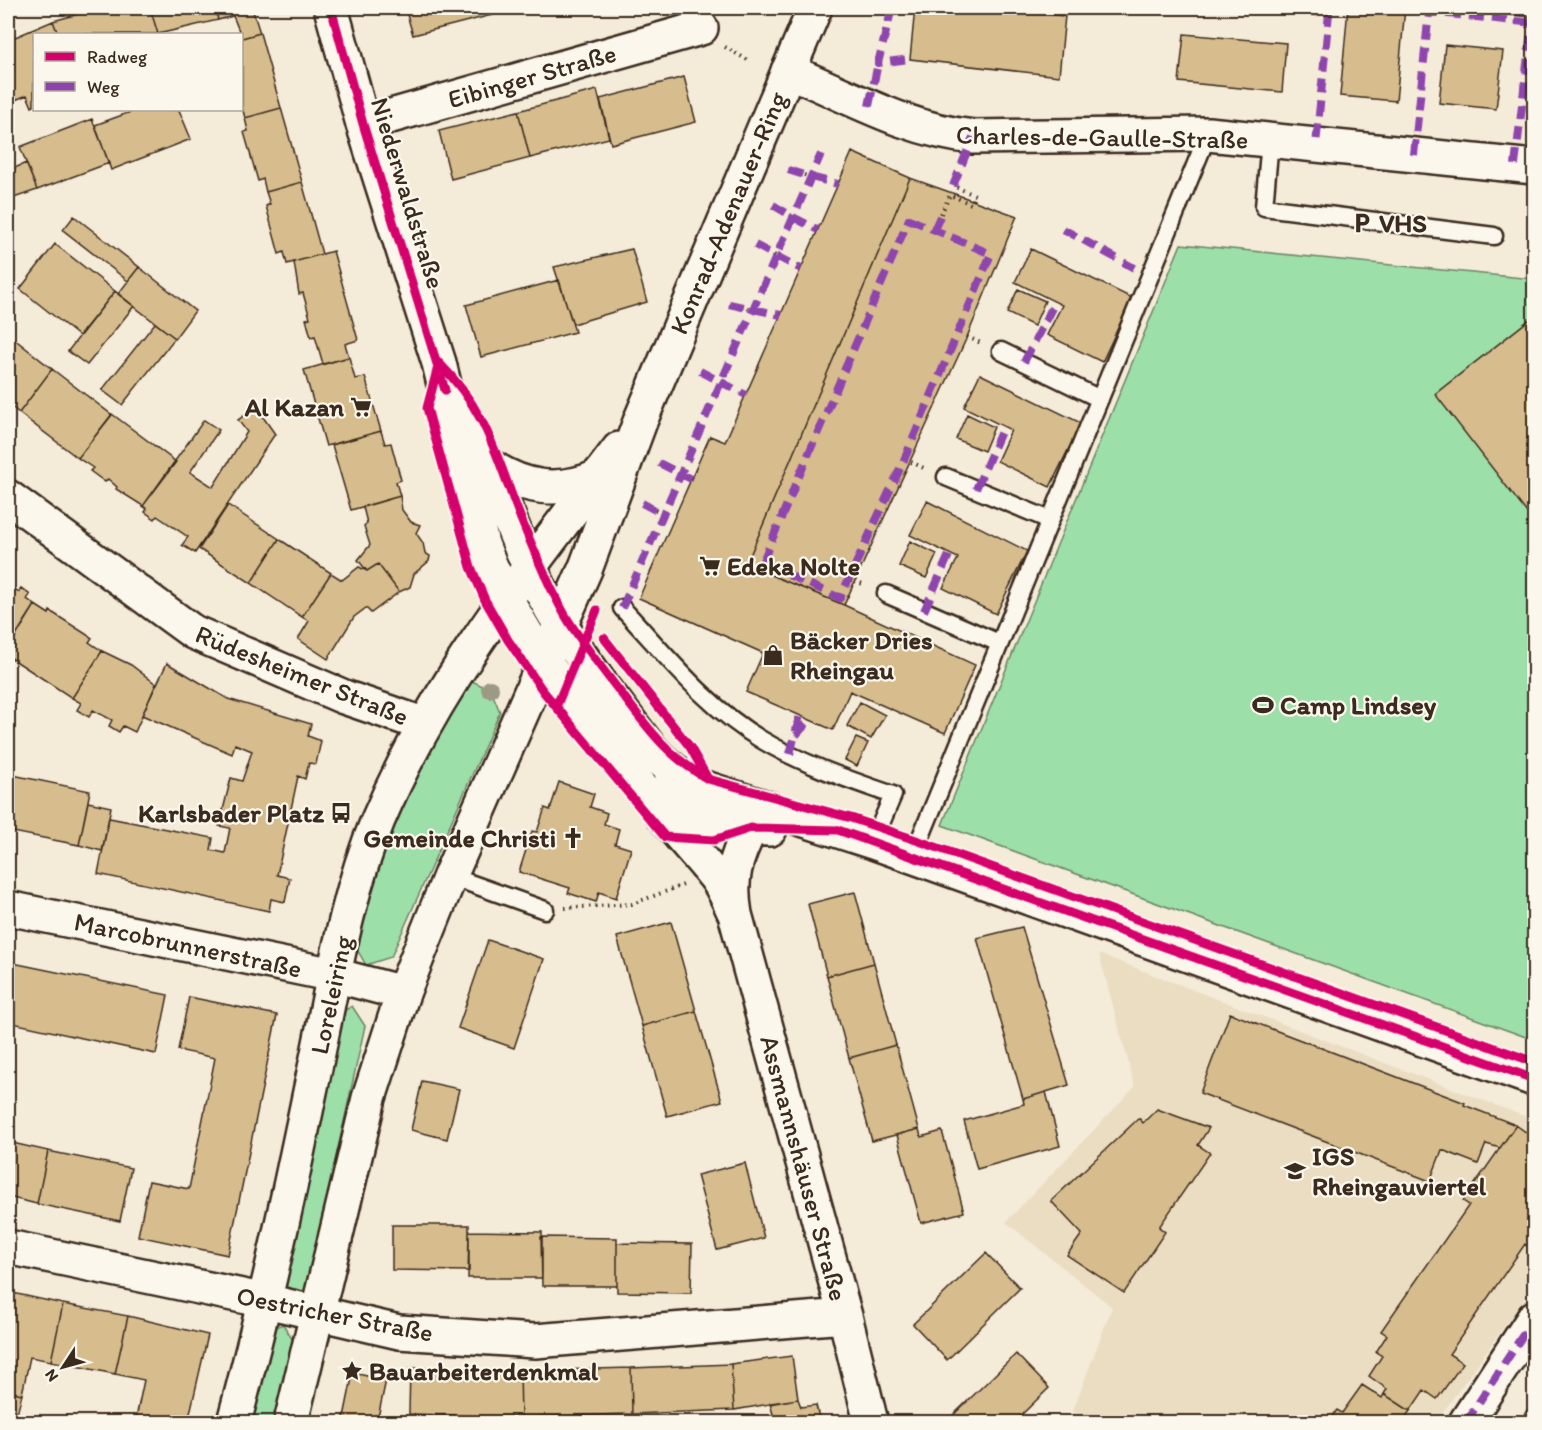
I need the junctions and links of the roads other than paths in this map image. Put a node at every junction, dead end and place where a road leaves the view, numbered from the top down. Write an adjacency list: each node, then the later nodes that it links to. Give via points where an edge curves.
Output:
1 (331, 8): 5 (street, Niederwaldstraße)
2 (815, 8): 4 (street, Konrad-Adenauer-Ring)
3 (701, 28): 5 (street, Eibinger Straße)
4 (789, 71): 6 (street, Charles-de-Gaulle-Straße, via 915,126 948,134); 13 (street, Konrad-Adenauer-Ring)
5 (363, 124): 11 (street, Niederwaldstraße)
6 (1208, 134): 7 (street, Charles-de-Gaulle-Straße); 12 (lane)
7 (1270, 141): 8 (street, Charles-de-Gaulle-Straße); 9 (lane, via 1264,207)
8 (1534, 167)
9 (1494, 236)
10 (1001, 351): 12 (lane)
11 (445, 390): 14 (street, Niederwaldstraße, via 469,423); 21 (street, Niederwaldstraße, via 482,544)
12 (1100, 399): 18 (lane)
13 (642, 419): 15 (street, Konrad-Adenauer-Ring); 23 (street, Konrad-Adenauer-Ring)
14 (488, 464): 15 (street, via 532,486 566,488); 19 (street, Niederwaldstraße)
15 (598, 477): 19 (street, Konrad-Adenauer-Ring)
16 (946, 477): 18 (lane)
17 (8, 497): 26 (street, Rüdesheimer Straße, via 193,632 344,698)
18 (1050, 520): 24 (lane)
19 (530, 567): 21 (street, Konrad-Adenauer-Ring); 23 (street)
20 (886, 594): 24 (lane)
21 (507, 599): 25 (street); 26 (street, Loreleiring)
22 (622, 608): 30 (lane, via 719,709 747,730 790,754 893,795)
23 (561, 626): 25 (street, Konrad-Adenauer-Ring); 29 (street, via 590,671 652,751 684,778)
24 (999, 643): 31 (lane)
25 (545, 662): 27 (street); 32 (street)
26 (423, 724): 36 (street, Loreleiring, via 377,823 353,893)
27 (624, 765): 28 (street, via 677,809 709,822); 35 (street, Assmannshäuser Straße, via 715,875)
28 (751, 828): 29 (street); 35 (street, Assmannshäuser Straße, via 733,868 731,894)
29 (838, 830): 30 (street)
30 (873, 842): 31 (street)
31 (913, 856): 38 (street)
32 (450, 876): 34 (lane); 37 (street)
33 (8, 908): 36 (street, Marcobrunnerstraße)
34 (545, 910)
35 (735, 914): 42 (street, Assmannshäuser Straße)
36 (334, 975): 37 (street, Marcobrunnerstraße); 40 (street, Loreleiring)
37 (403, 993): 41 (street, via 369,1098)
38 (1534, 1079)
39 (8, 1247): 40 (street, Oestricher Straße)
40 (266, 1301): 41 (street, Oestricher Straße); 44 (street, Loreleiring)
41 (315, 1314): 42 (street, Oestricher Straße, via 399,1332 535,1341); 45 (street)
42 (845, 1316): 46 (street, Assmannshäuser Straße)
43 (1534, 1318): 47 (street)
44 (234, 1422)
45 (291, 1422)
46 (871, 1422)
47 (1466, 1422)

